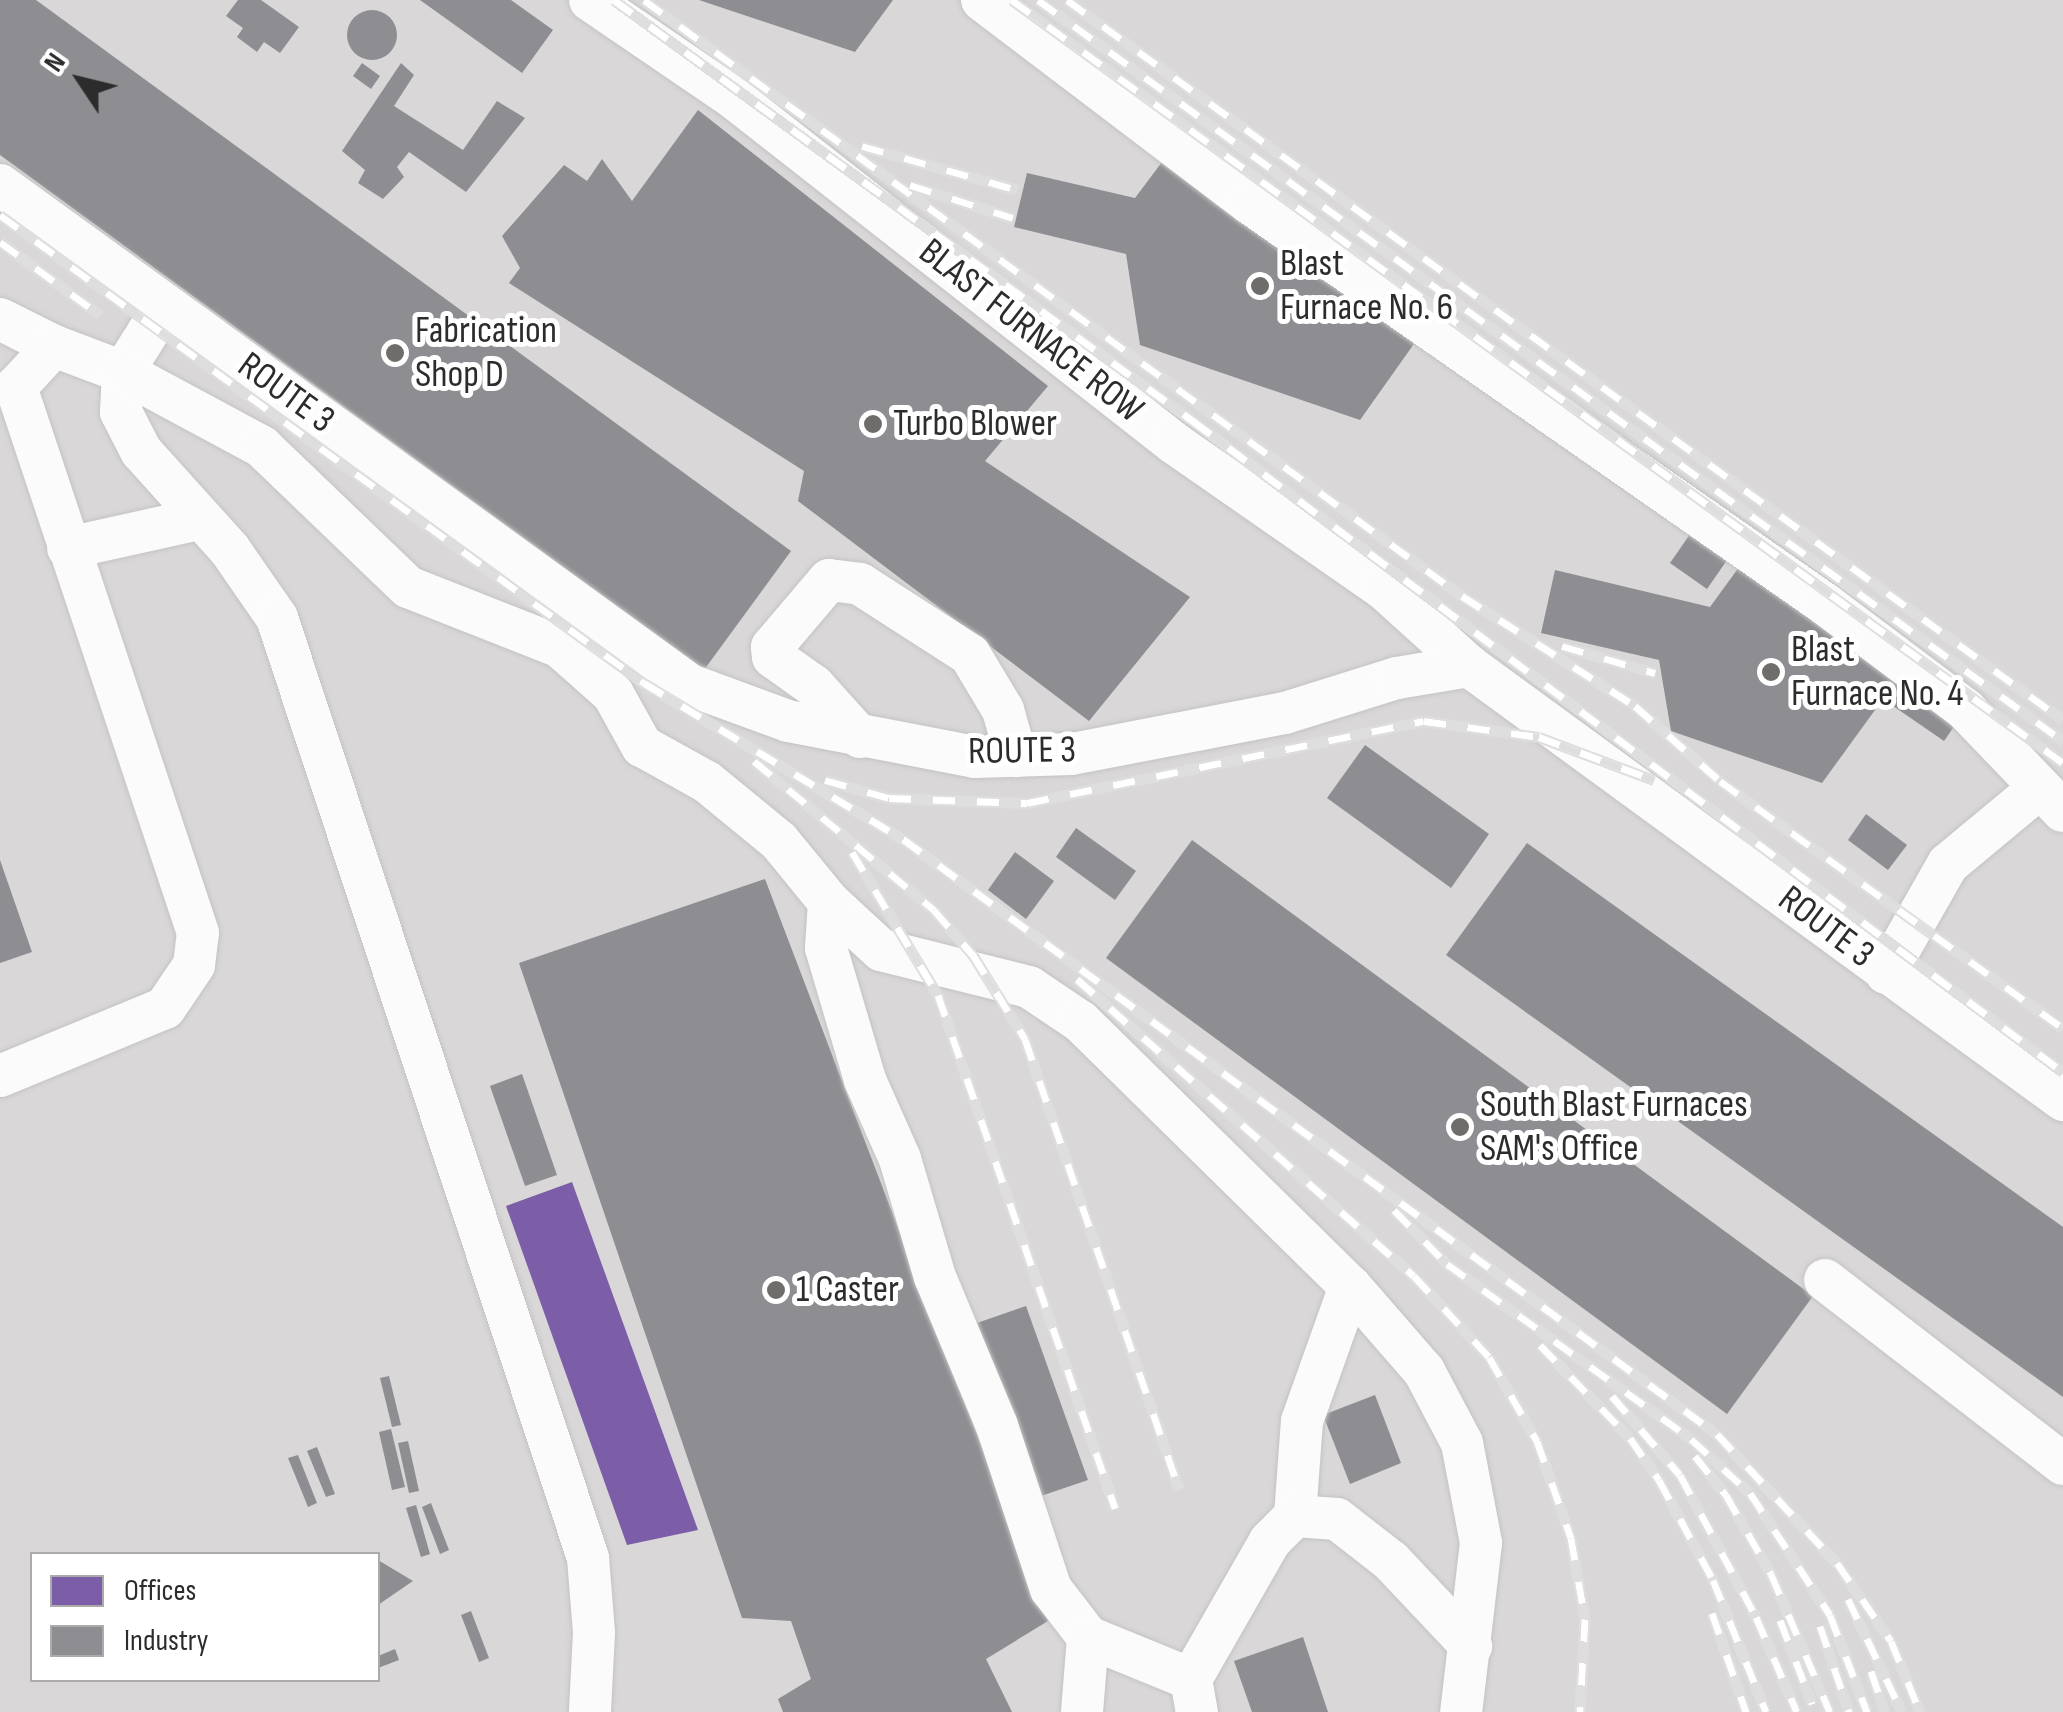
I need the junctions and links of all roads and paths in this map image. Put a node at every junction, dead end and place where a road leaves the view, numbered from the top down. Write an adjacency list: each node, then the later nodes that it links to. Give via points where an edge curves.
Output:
1 (590, 0): 10 (street, BLAST FURNACE ROW, via 750,111 1174,444 1383,588)
2 (982, 0): 13 (street, via 1251,204 1966,710)
3 (0, 185): 4 (street, ROUTE 3)
4 (165, 305): 7 (street); 11 (street, ROUTE 3, via 690,685 788,722)
5 (0, 319): 6 (street)
6 (54, 346): 7 (street); 9 (street, via 16,387)
7 (124, 372): 8 (street, via 121,412 141,450); 14 (street, via 262,447 408,587 560,647 613,694 642,746 707,782 779,840)
8 (199, 519): 9 (street); 25 (street, via 278,618 407,1003 486,1262 588,1558 594,1632)
9 (68, 548): 16 (street, via 176,854 198,933 194,965 165,1008)
10 (1469, 666): 12 (street, ROUTE 3, via 1397,678 1284,713 1072,754); 15 (street, ROUTE 3, via 1699,829)
11 (860, 737): 12 (street, ROUTE 3, via 975,757); 12 (street, via 814,686 773,657 772,647 828,580 860,584 970,655 1003,710)
12 (1016, 756)
13 (2050, 800): 15 (street, via 1948,864)
14 (830, 902): 19 (street, via 881,950 1028,988 1081,1022); 22 (street, via 826,948 865,1080 997,1426 1030,1538 1051,1589)
15 (1886, 974): 17 (street, ROUTE 3)
16 (0, 1076)
17 (2063, 1100)
18 (1825, 1280): 20 (street)
19 (1350, 1286): 21 (street, via 1302,1420); 23 (street, via 1424,1371 1462,1443 1481,1542)
20 (2063, 1464)
21 (1295, 1516): 23 (street, via 1337,1519 1391,1561); 24 (street, via 1270,1541)
22 (1088, 1637): 24 (street); 26 (street)
23 (1471, 1646): 27 (street)
24 (1194, 1696)
25 (590, 1712)
26 (1082, 1712)
27 (1462, 1712)

